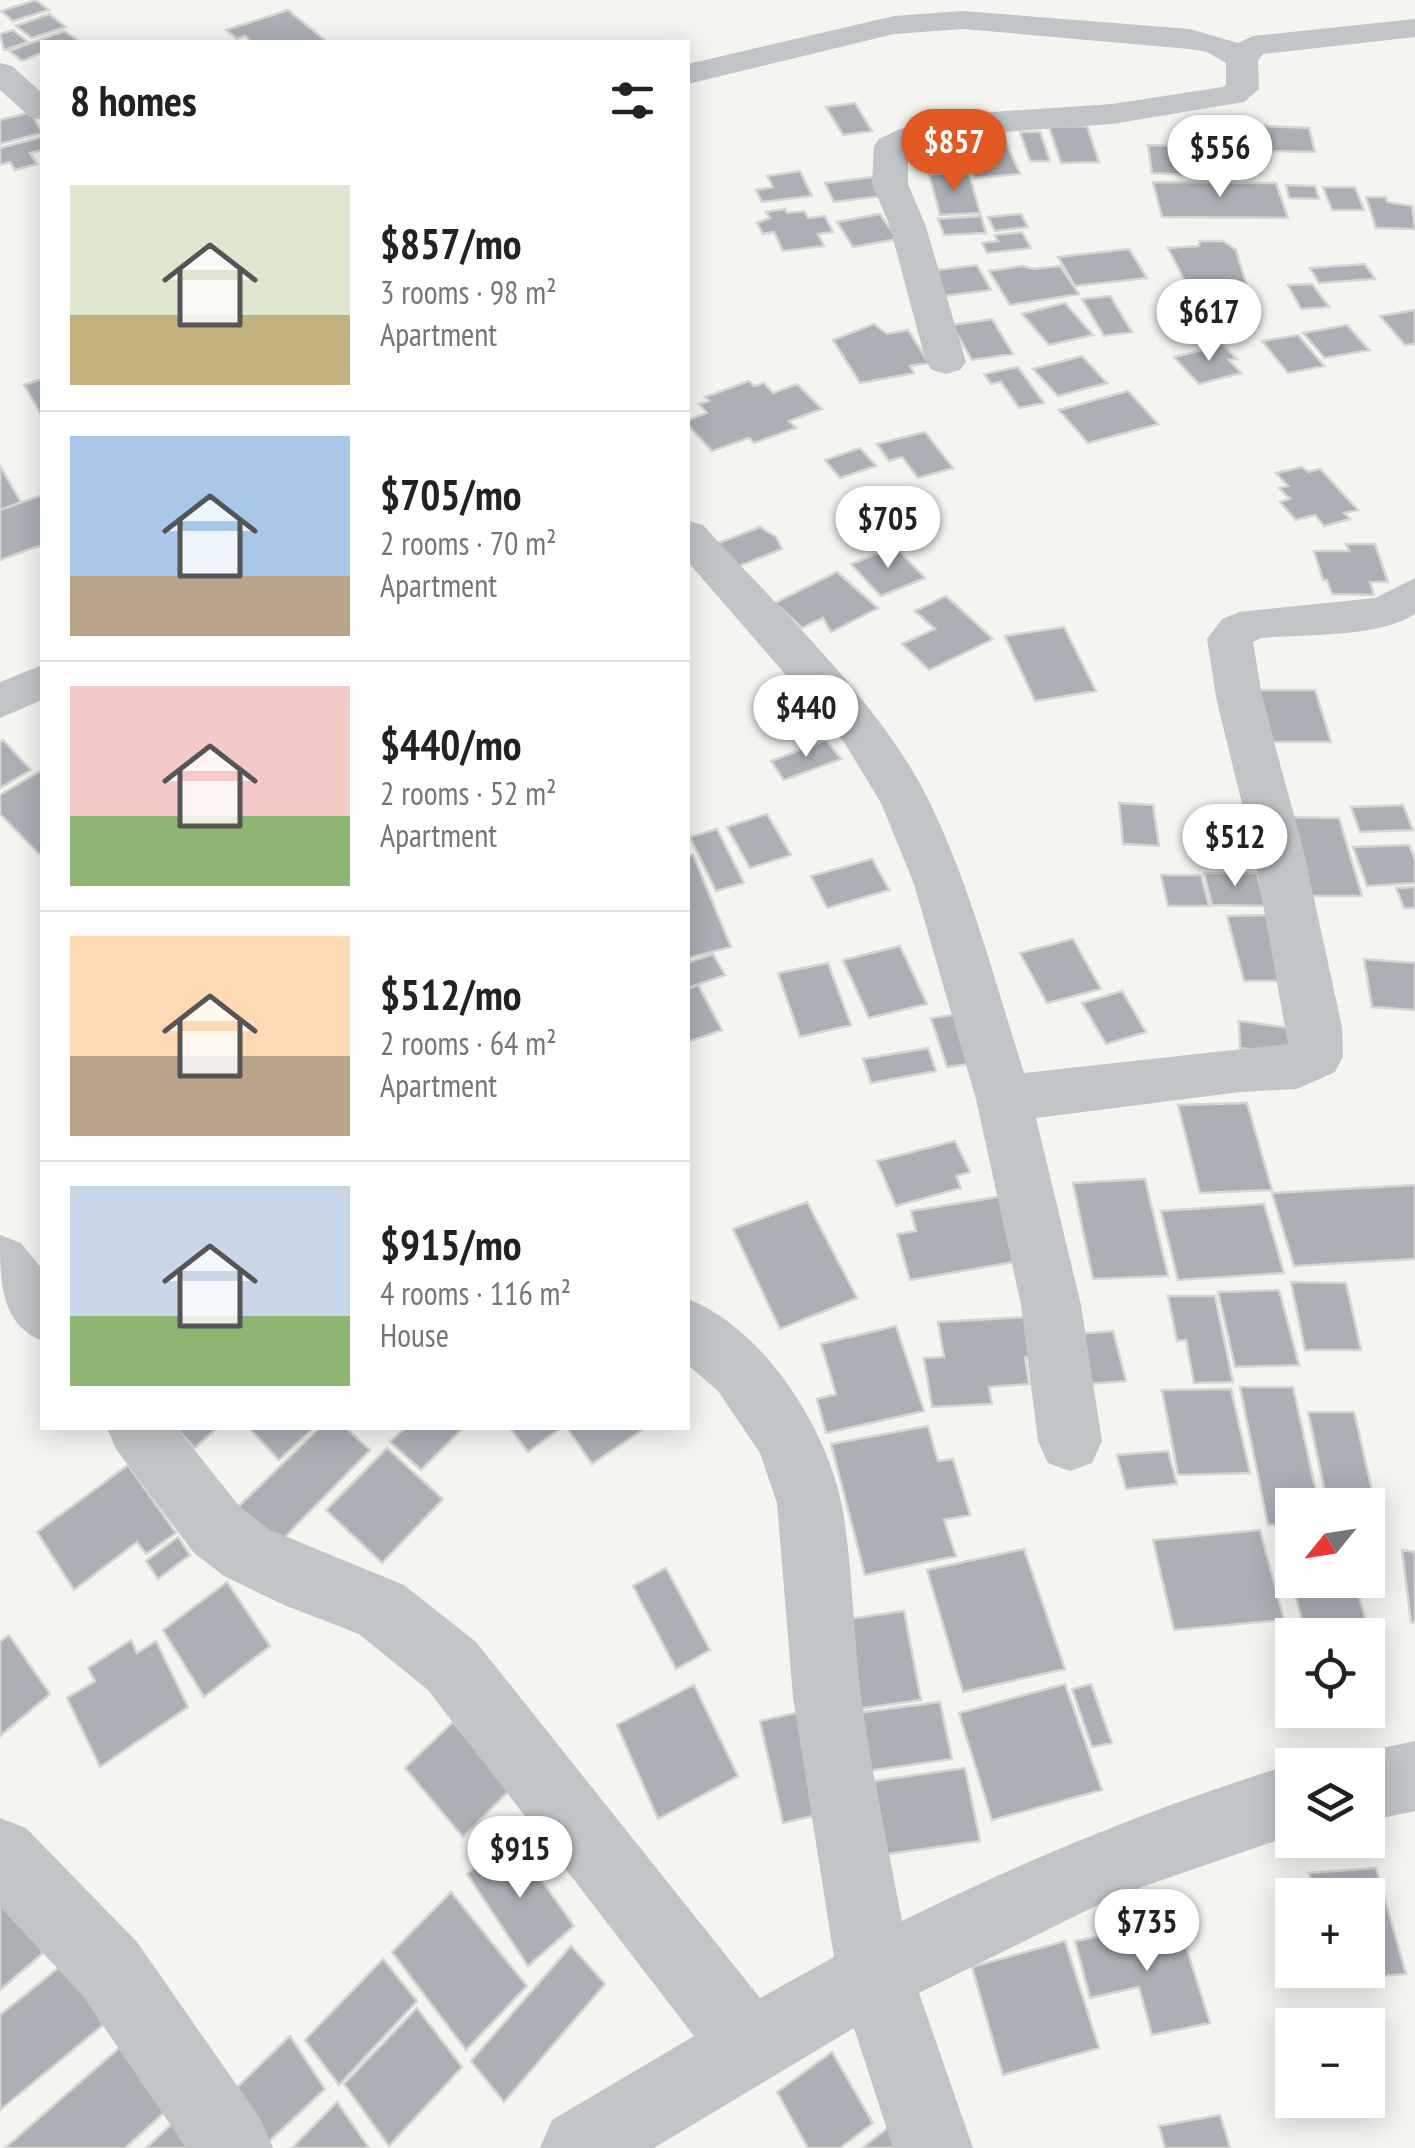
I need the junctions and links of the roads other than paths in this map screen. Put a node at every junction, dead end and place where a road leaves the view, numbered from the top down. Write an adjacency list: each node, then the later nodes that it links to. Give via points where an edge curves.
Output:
1 (1394, 0): 2 (street)
2 (1415, 10)
3 (1415, 28): 4 (street, via 1253,46)
4 (1242, 59): 6 (street, via 1217,44 1190,39 963,20 894,25); 8 (street, via 1243,88 1232,95 1100,116 939,128 890,146 890,184 908,224)
5 (0, 73): 7 (street)
6 (690, 74)
7 (40, 108)
8 (946, 362)
9 (690, 537): 13 (street, via 861,730 904,800 939,884)
10 (1415, 592): 13 (street, via 1375,613 1255,623 1230,640 1316,1056 1297,1066)
11 (40, 681): 12 (street)
12 (0, 701)
13 (1004, 1099): 18 (street, via 1051,1305)
14 (0, 1262): 15 (street)
15 (40, 1310)
16 (690, 1329): 23 (street, via 740,1371 786,1438 809,1503 827,1697)
17 (140, 1430): 24 (street, via 217,1530 247,1553 380,1609 452,1666)
18 (1070, 1441)
19 (1415, 1776): 20 (street)
20 (1385, 1782)
21 (1275, 1806): 23 (street, via 1071,1876)
22 (0, 1854): 25 (street, via 110,1969)
23 (874, 1973): 24 (street); 27 (street)
24 (749, 2046): 26 (street)
25 (233, 2148)
26 (580, 2148)
27 (933, 2148)

